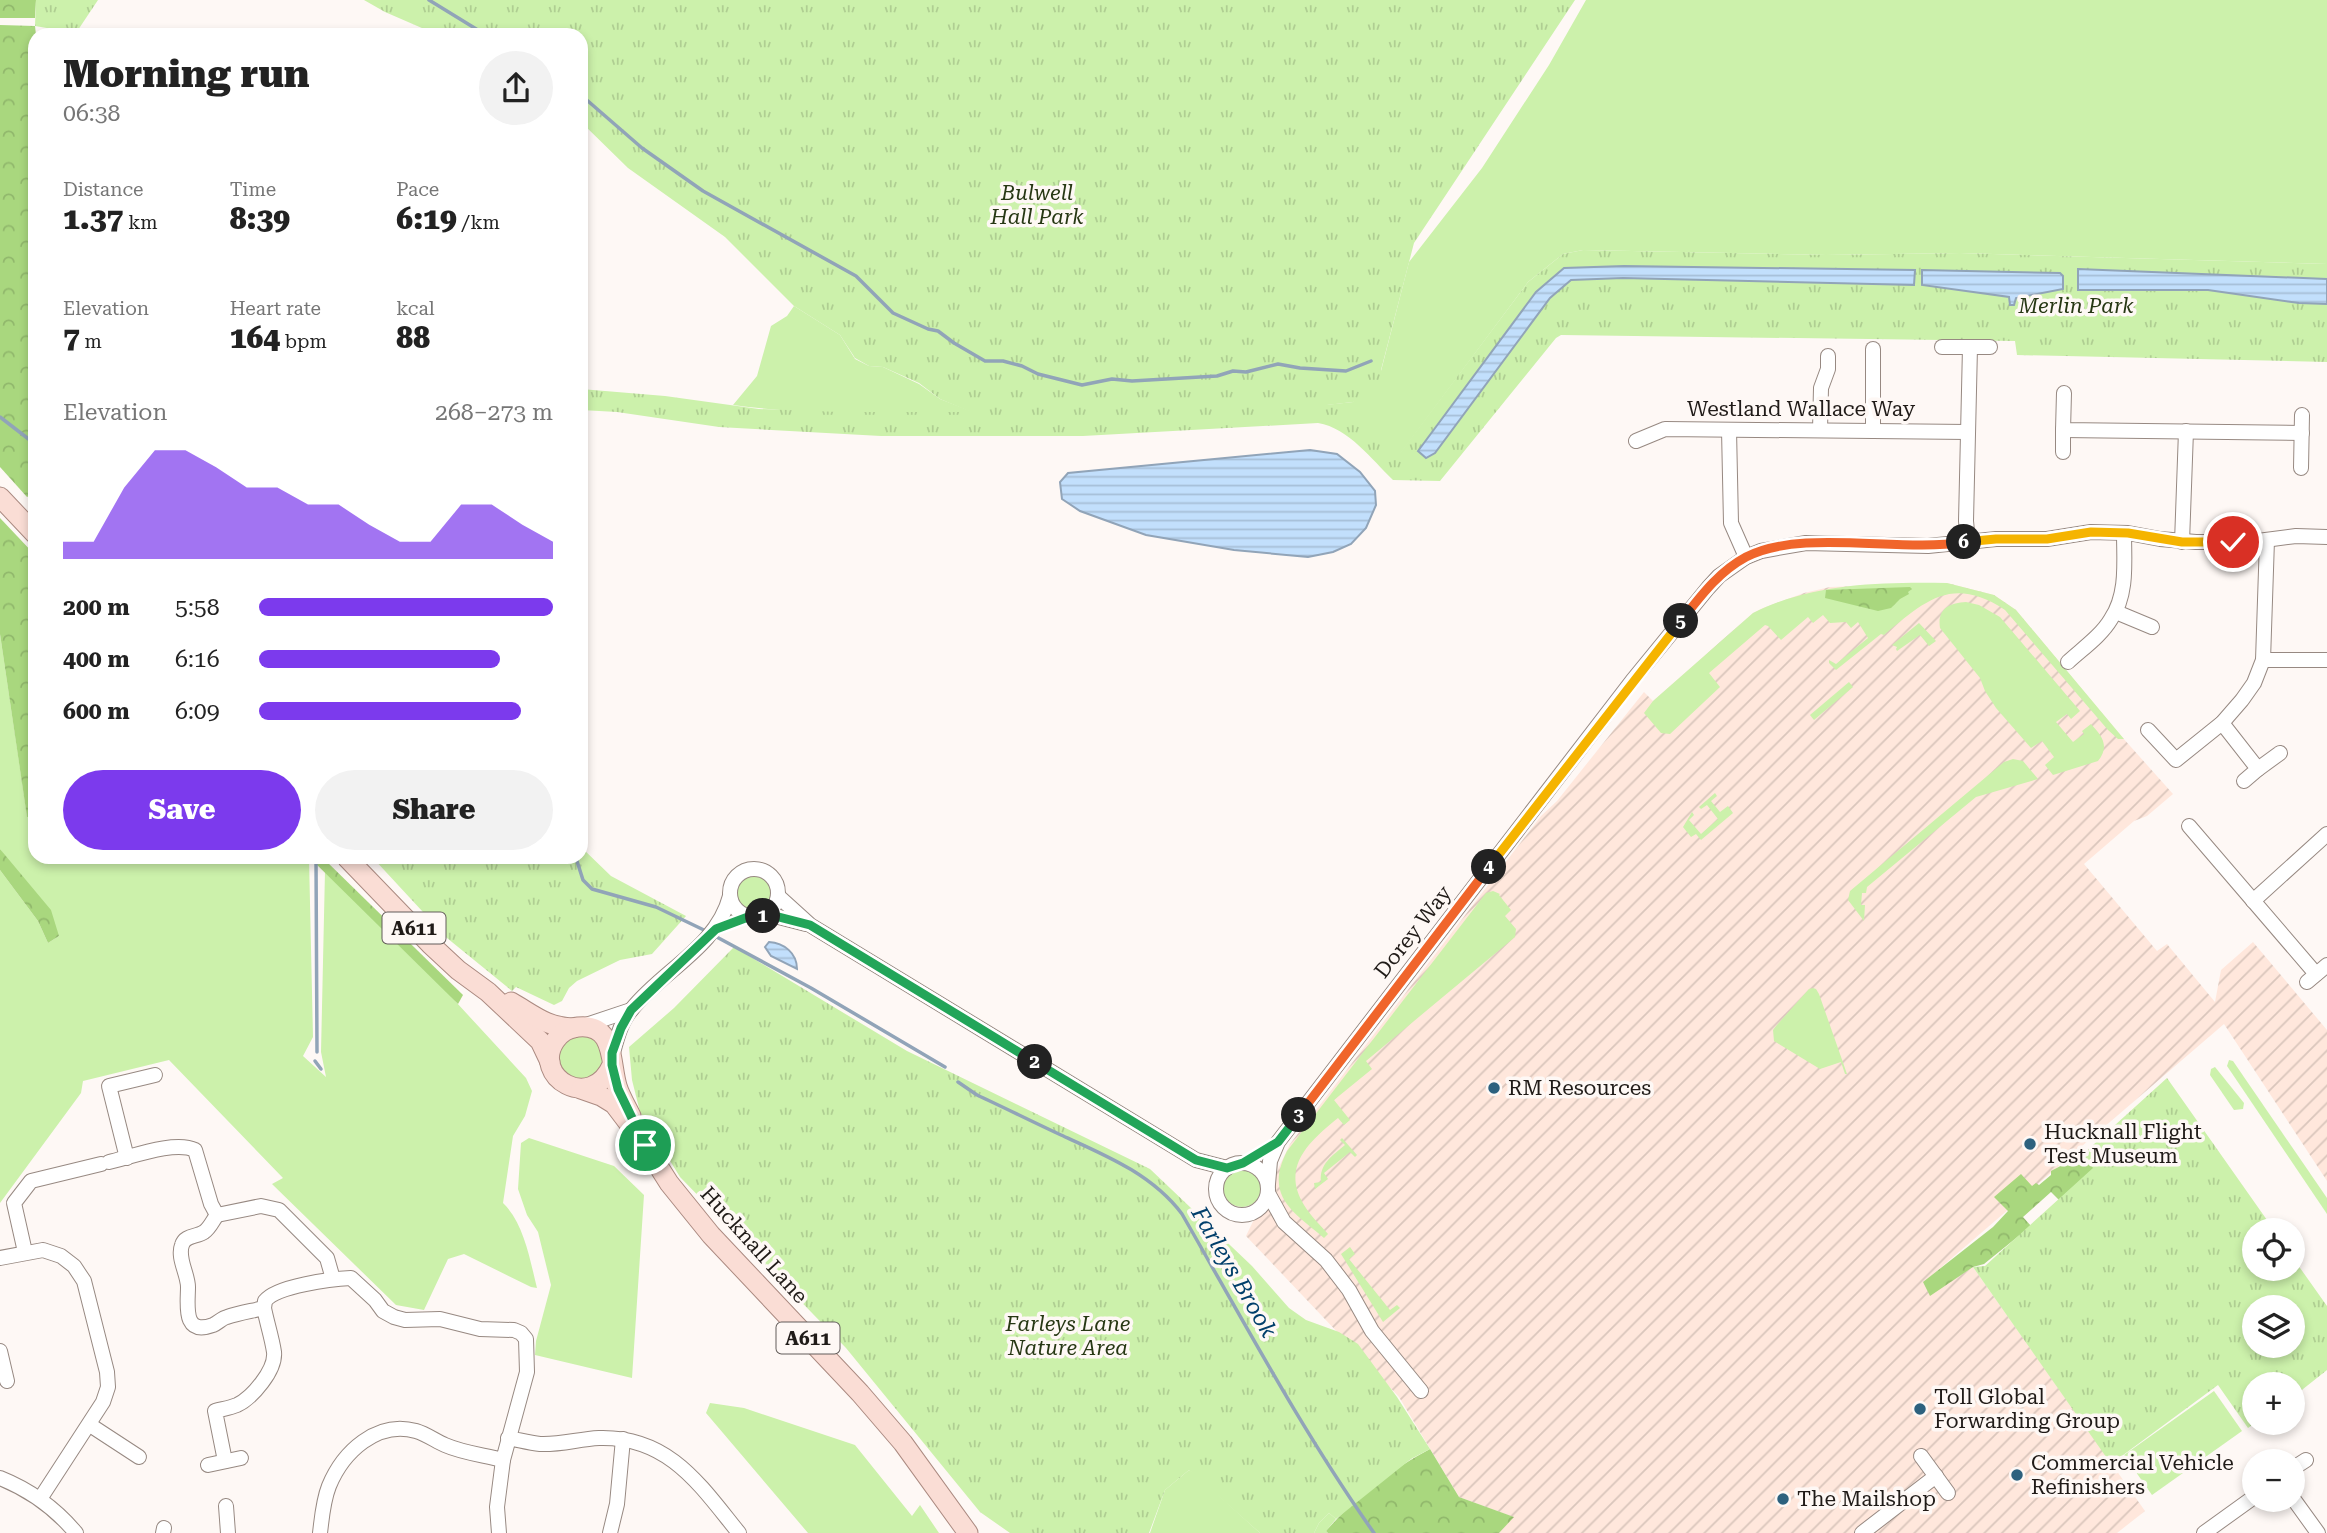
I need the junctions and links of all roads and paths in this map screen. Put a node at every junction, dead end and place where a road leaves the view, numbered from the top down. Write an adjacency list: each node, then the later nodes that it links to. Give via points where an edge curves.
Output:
1 (1990, 346): 3 (street)
2 (1942, 347): 3 (street)
3 (1970, 347): 12 (street)
4 (1873, 349): 11 (street)
5 (1828, 356): 9 (street, via 1821,388)
6 (2064, 393): 10 (street)
7 (2302, 415): 14 (street)
8 (1729, 430): 9 (street, Westland Wallace Way); 15 (street, Westland Wallace Way, via 1665,429); 25 (street, via 1731,523)
9 (1820, 430): 11 (street, Westland Wallace Way)
10 (2063, 430): 13 (street); 16 (street)
11 (1872, 431): 12 (street, Westland Wallace Way)
12 (1968, 432): 23 (street)
13 (2186, 432): 14 (street); 24 (street)
14 (2302, 433): 17 (street)
15 (1636, 441)
16 (2063, 452)
17 (2301, 468)
18 (0, 497): 19 (main road)
19 (28, 527)
20 (2124, 533): 23 (street); 24 (street); 26 (street, via 2123,583)
21 (2327, 537): 22 (street)
22 (2267, 540): 24 (street); 28 (street)
23 (1968, 541): 25 (street, via 1928,546 1806,543)
24 (2182, 542)
25 (1746, 557): 54 (street, Dorey Way, via 1707,588 1632,681)
26 (2116, 612): 27 (street); 30 (street)
27 (2152, 626)
28 (2263, 660): 29 (street); 31 (street, via 2254,683)
29 (2327, 660)
30 (2068, 662)
31 (2222, 723): 32 (street, via 2176,760); 34 (street)
32 (2148, 730)
33 (2280, 753): 34 (street)
34 (2258, 769): 35 (street)
35 (2244, 781)
36 (2189, 826): 41 (street)
37 (2327, 834): 41 (street)
38 (353, 864): 47 (main road, Hucknall Lane / A611, via 430,944)
39 (730, 896): 40 (street, via 733,880 754,868 770,874); 43 (street, via 736,909); 45 (street)
40 (779, 896): 42 (street); 44 (street)
41 (2253, 901): 46 (street)
42 (767, 914): 43 (street); 44 (street)
43 (748, 917): 45 (street)
44 (810, 925): 57 (street)
45 (716, 929): 48 (street)
46 (2317, 974)
47 (488, 992): 49 (main road, Hucknall Lane / A611, via 556,1027); 51 (main road, Hucknall Lane / A611, via 540,1041)
48 (631, 1010): 49 (street); 50 (street)
49 (577, 1027): 50 (main road, Hucknall Lane / A611, via 602,1034); 51 (main road, via 555,1041)
50 (612, 1059): 53 (main road, via 601,1083); 55 (main road, Hucknall Lane / A611, via 618,1089)
51 (550, 1062): 53 (main road, Hucknall Lane / A611, via 561,1081)
52 (155, 1075): 56 (street, via 109,1086)
53 (581, 1089): 55 (main road, Hucknall Lane / A611, via 614,1104)
54 (1278, 1142): 58 (street, Dorey Way); 60 (street, Dorey Way, via 1270,1161)
55 (645, 1145): 94 (main road, Hucknall Lane / A611, via 711,1235 903,1443)
56 (127, 1158): 63 (street, via 189,1146 195,1150); 65 (street, via 31,1181 14,1203)
57 (1196, 1160): 59 (street); 61 (street)
58 (1243, 1163): 59 (street); 60 (street, via 1259,1169)
59 (1227, 1168): 61 (street, via 1217,1182)
60 (1268, 1188): 62 (street); 64 (street)
61 (1218, 1199): 62 (street, via 1237,1214)
62 (1253, 1213): 64 (street)
63 (217, 1215): 67 (street, via 261,1206 279,1210 327,1258); 68 (street, via 207,1230 181,1246 189,1320 202,1327)
64 (1284, 1222): 71 (street, via 1326,1260 1372,1331)
65 (25, 1252): 66 (street); 72 (street, via 44,1250 61,1256 84,1281 108,1387)
66 (0, 1258)
67 (332, 1279): 68 (street, via 275,1293); 73 (street, via 351,1278 394,1317 514,1330 526,1339 527,1371)
68 (264, 1308): 79 (street, via 274,1354 272,1366 243,1402 215,1411)
69 (0, 1351): 70 (street)
70 (7, 1381)
71 (1421, 1391)
72 (90, 1424): 76 (street); 84 (street)
73 (508, 1437): 74 (street, via 540,1444); 78 (street)
74 (623, 1439): 92 (street); 93 (street, via 673,1458)
75 (1921, 1456): 81 (street)
76 (139, 1458)
77 (241, 1458): 79 (street)
78 (503, 1460): 90 (street, via 445,1445 417,1431 376,1433 339,1466 329,1486); 91 (street)
79 (225, 1461): 80 (street)
80 (208, 1465)
81 (1936, 1476): 83 (street); 95 (street)
82 (0, 1478): 84 (street)
83 (1948, 1493)
84 (40, 1499): 88 (street)
85 (226, 1506): 89 (street)
86 (2242, 1506): 96 (street)
87 (2303, 1512): 97 (street)
88 (76, 1533)
89 (228, 1533)
90 (320, 1533)
91 (499, 1533)
92 (610, 1533)
93 (739, 1533)
94 (968, 1533)
95 (1862, 1533)
96 (2204, 1533)
97 (2318, 1533)

